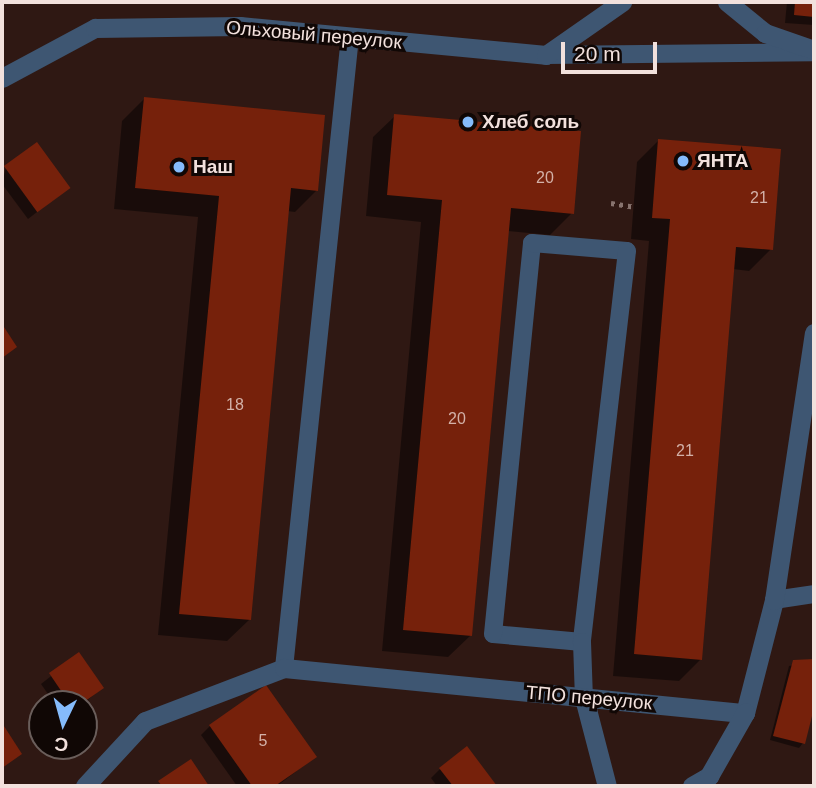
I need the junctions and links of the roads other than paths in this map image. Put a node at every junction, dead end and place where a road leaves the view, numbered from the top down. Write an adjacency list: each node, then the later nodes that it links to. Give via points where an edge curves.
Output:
1 (622, 2): 5 (street)
2 (727, 2): 4 (street, via 765,33)
3 (350, 37): 5 (street, Ольховый переулок); 6 (street, Ольховый переулок, via 240,26 95,29); 11 (lane)
4 (814, 51): 5 (lane)
5 (546, 55)
6 (2, 78)
7 (814, 333): 9 (street)
8 (814, 596): 9 (lane)
9 (774, 600): 13 (street)
10 (582, 642): 10 (lane, via 493,634 532,243 627,251); 12 (lane)
11 (284, 668): 12 (street, ТПО переулок); 14 (street, ТПО переулок, via 145,721)
12 (584, 698): 13 (street, ТПО переулок); 15 (street)
13 (745, 713): 16 (street, via 709,776)
14 (85, 786)
15 (607, 786)
16 (692, 786)

